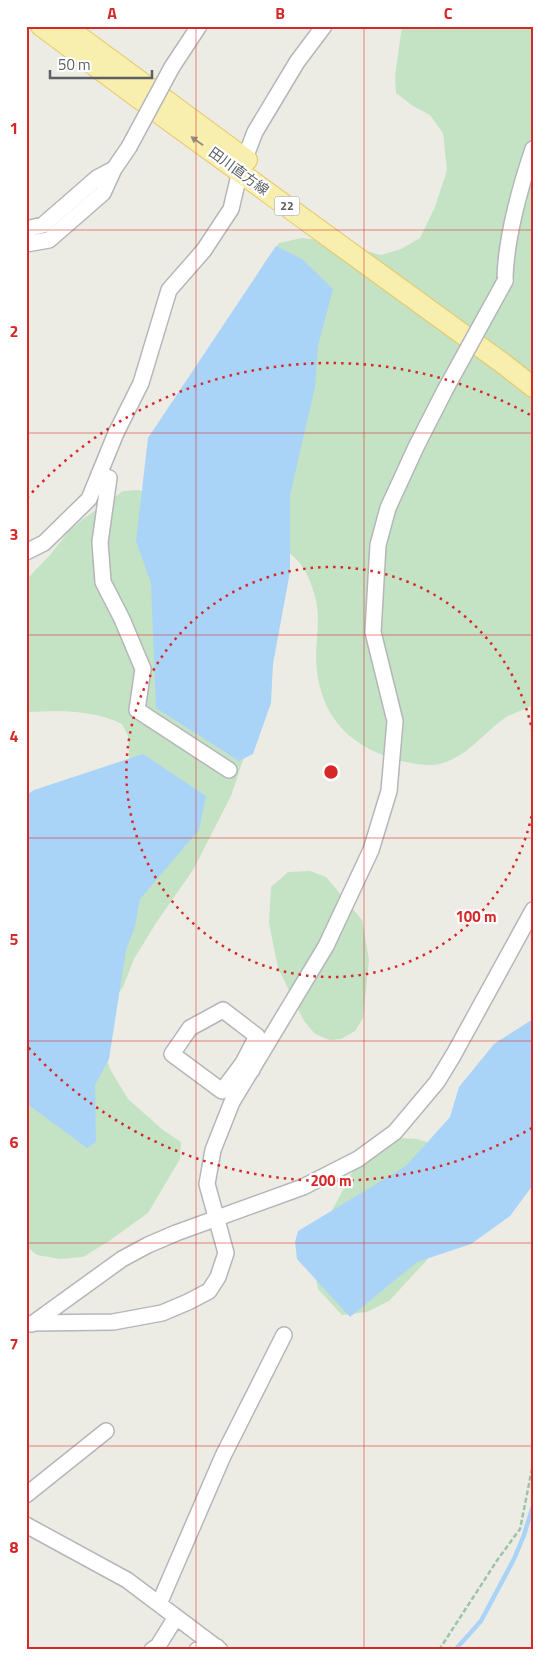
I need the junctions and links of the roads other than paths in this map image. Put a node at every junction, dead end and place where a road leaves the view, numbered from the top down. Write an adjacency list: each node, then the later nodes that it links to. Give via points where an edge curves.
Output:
1 (41, 26): 6 (main road, 田川直方線 / 22, one-way to 1, via 168,120)
2 (65, 26): 6 (main road, 田川直方線 / 22)
3 (199, 26): 7 (street, bridge)
4 (324, 26): 6 (street, via 297,62 255,132)
5 (533, 149): 16 (street, bridge, via 505,260 505,281 416,447 388,508 378,545 373,632 395,721 389,791 371,850 326,946)
6 (243, 165): 10 (main road, 田川直方線 / 22); 11 (main road, 田川直方線 / 22); 12 (street, via 231,209 204,250 169,290 141,383)
7 (114, 169): 8 (street, via 97,178 43,225); 9 (street, via 103,193 49,240)
8 (26, 229)
9 (26, 244)
10 (533, 370)
11 (533, 387)
12 (99, 474): 13 (street, via 89,499 44,543); 14 (street, via 109,478 100,542 103,582 144,668 137,710)
13 (26, 552)
14 (229, 770)
15 (533, 910): 17 (street, via 442,1075 395,1132 358,1159 303,1187)
16 (247, 1066): 16 (street, via 257,1036 223,1010 190,1028 172,1054 222,1091); 17 (street, via 213,1150 207,1184)
17 (216, 1219): 18 (street, via 162,1239 122,1259); 18 (street, via 226,1253 209,1291 162,1313 113,1322)
18 (30, 1325)
19 (284, 1336): 23 (street, via 223,1456)
20 (106, 1431): 21 (street)
21 (26, 1494)
22 (26, 1525): 23 (street, via 126,1580)
23 (159, 1604): 24 (street)
24 (176, 1617): 25 (street); 26 (street)
25 (219, 1648): 27 (street)
26 (152, 1650)
27 (197, 1650)

